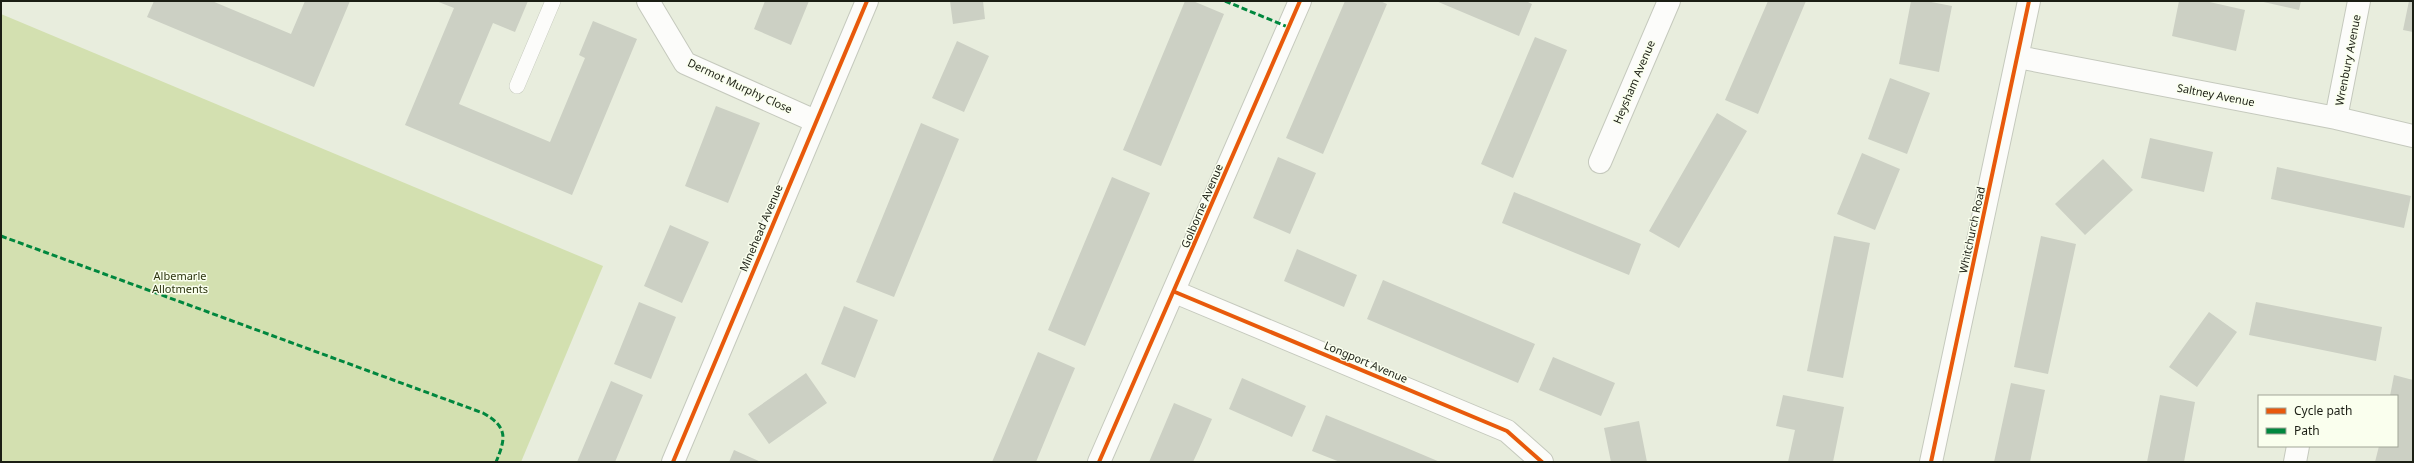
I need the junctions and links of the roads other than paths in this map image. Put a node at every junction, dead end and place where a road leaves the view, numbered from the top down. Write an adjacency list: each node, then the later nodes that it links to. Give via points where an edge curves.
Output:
1 (554, 1): 9 (lane)
2 (648, 1): 11 (street, Dermot Murphy Close, via 669,40 686,63)
3 (867, 1): 11 (street, Minehead Avenue)
4 (1300, 1): 14 (street, Golborne Avenue)
5 (2030, 1): 8 (street, Whitchurch Road)
6 (2359, 1): 10 (street, Wrenbury Avenue)
7 (1667, 2): 13 (street, Heysham Avenue)
8 (2018, 57): 10 (street, Saltney Avenue); 19 (street, Whitchurch Road)
9 (517, 86)
10 (2336, 118): 12 (street, Saltney Avenue)
11 (815, 121): 16 (street, Minehead Avenue)
12 (2413, 136)
13 (1600, 162)
14 (1174, 292): 17 (street, Golborne Avenue); 18 (street, Longport Avenue, via 1508,432)
15 (2298, 447): 20 (street)
16 (674, 462)
17 (1099, 462)
18 (1542, 462)
19 (1932, 462)
20 (2295, 462)

